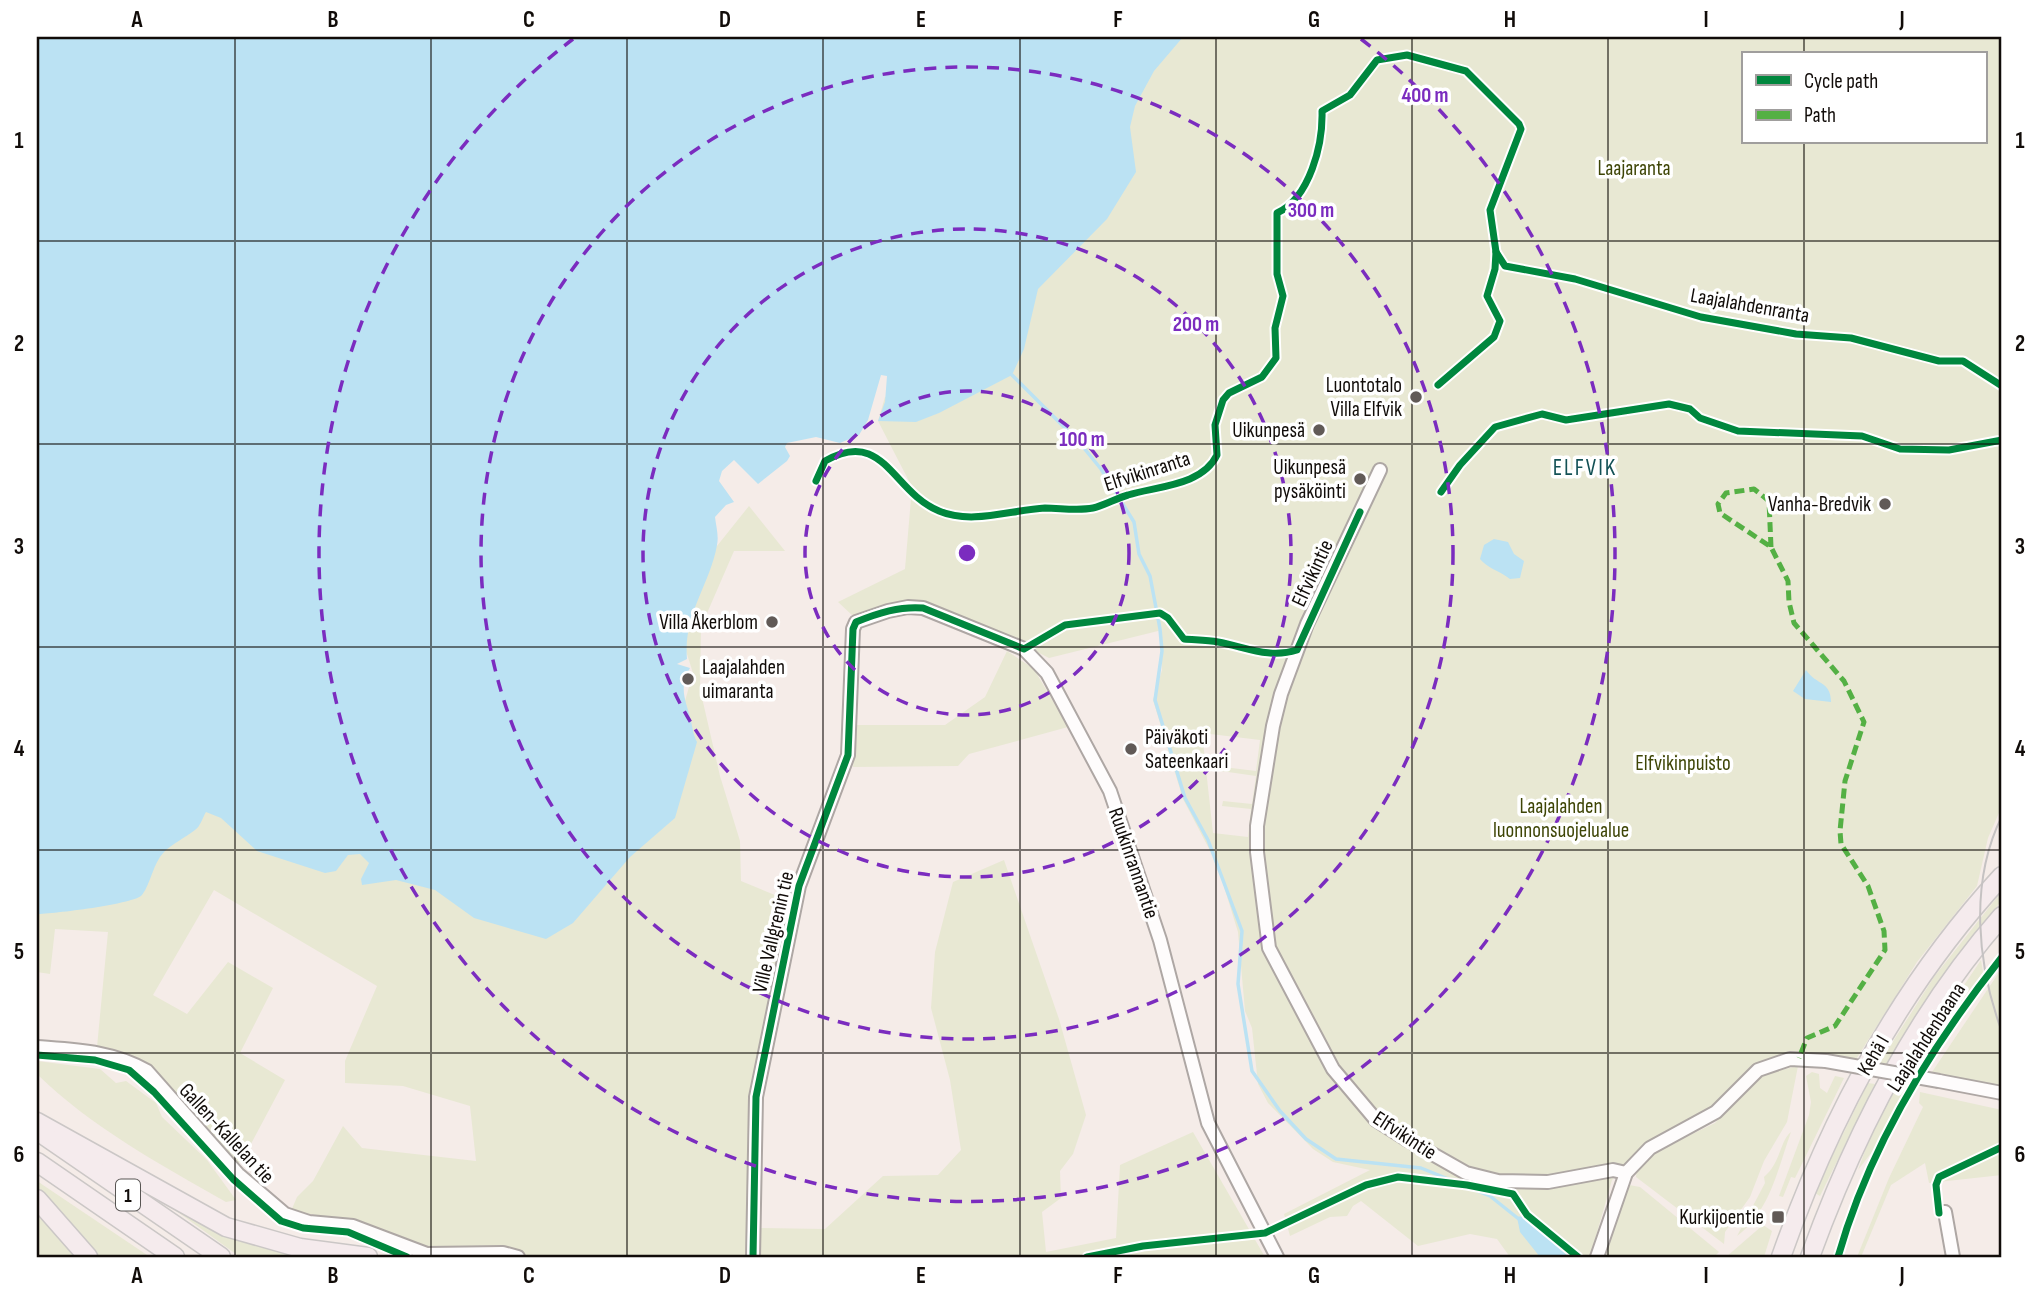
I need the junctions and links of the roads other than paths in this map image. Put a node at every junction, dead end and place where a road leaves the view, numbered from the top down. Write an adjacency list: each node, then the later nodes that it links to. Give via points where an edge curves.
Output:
1 (1380, 470): 10 (street, Elfvikintie, via 1307,624 1273,726 1256,852 1269,948 1333,1069 1376,1120 1406,1139 1466,1173 1498,1181 1548,1182 1613,1170)
2 (856, 622): 18 (street, Ville Vallgrenin tie, via 848,755 799,886 756,1097); 19 (street, Ruukinrannantie, via 898,609 923,608 1024,649 1047,673 1110,790 1160,940 1208,1123)
3 (2002, 876): 21 (highway, Kehä I, via 1927,971 1870,1059 1829,1137)
4 (2002, 916): 22 (highway, Kehä I, via 1945,990 1880,1093)
5 (37, 1047): 17 (street, Gallen-Kallelan tie, via 98,1052 147,1071 238,1174 285,1214 309,1222 353,1226 427,1254 503,1253)
6 (2002, 1093): 10 (street, bridge, via 1790,1059 1758,1070 1716,1112 1659,1142)
7 (37, 1122): 16 (highway, via 226,1227 300,1248)
8 (37, 1130): 15 (highway, 1)
9 (37, 1162): 14 (highway, 1)
10 (1626, 1173): 20 (street)
11 (37, 1199): 13 (highway)
12 (1945, 1212): 23 (street)
13 (88, 1257)
14 (175, 1257)
15 (221, 1257)
16 (368, 1257)
17 (518, 1257)
18 (753, 1257)
19 (1277, 1257)
20 (1597, 1257)
21 (1781, 1257)
22 (1810, 1257)
23 (1953, 1257)

